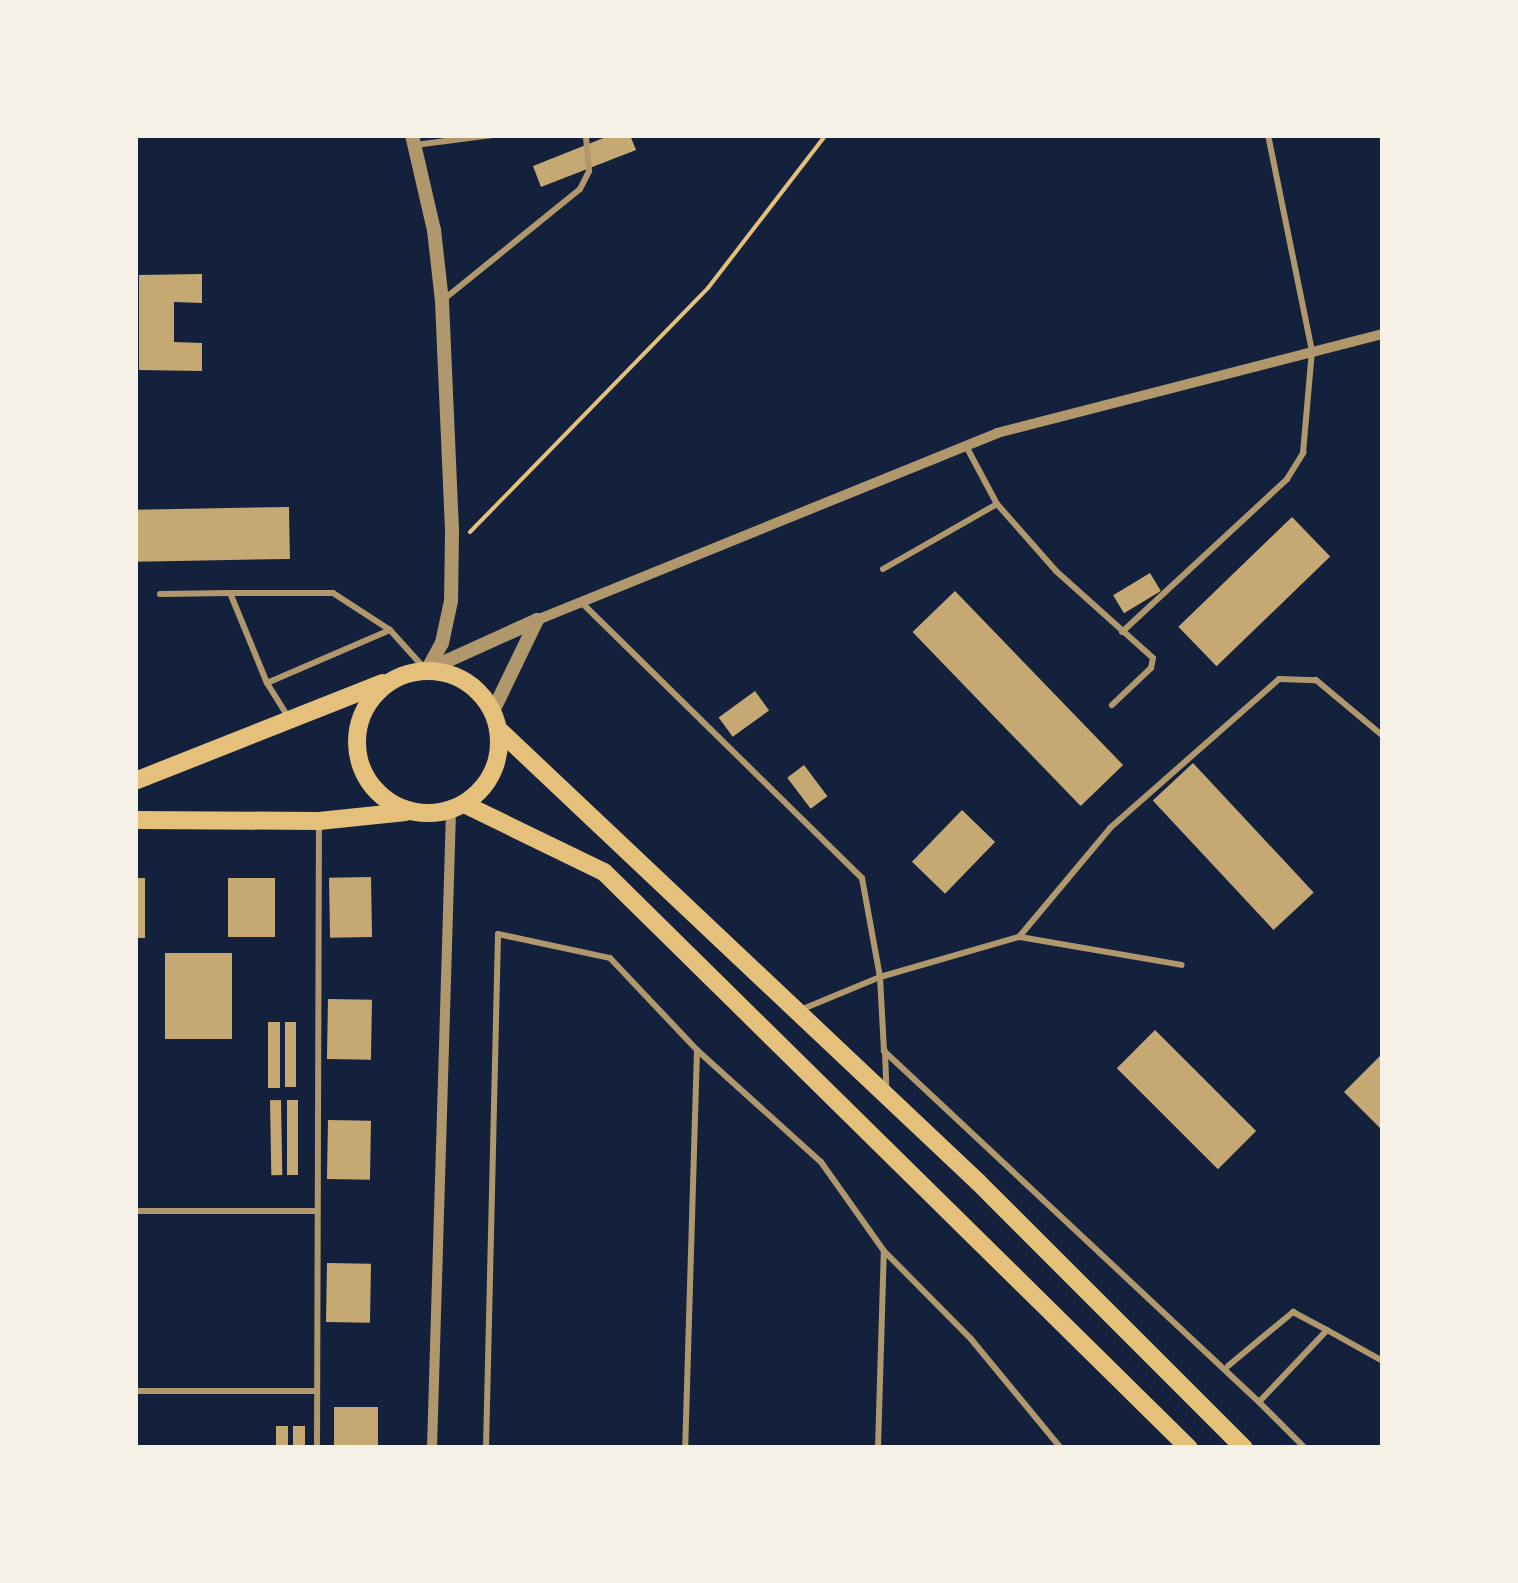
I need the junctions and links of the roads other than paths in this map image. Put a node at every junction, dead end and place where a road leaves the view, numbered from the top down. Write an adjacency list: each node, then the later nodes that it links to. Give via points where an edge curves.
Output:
1 (492, 135): 4 (lane)
2 (586, 135): 5 (lane, via 590,171 580,189)
3 (1268, 135): 7 (lane)
4 (414, 140): 5 (street)
5 (442, 301): 17 (street, via 449,614)
6 (1383, 334): 7 (street)
7 (1312, 351): 8 (street); 16 (lane, via 1297,467)
8 (965, 444): 9 (lane); 13 (street)
9 (997, 504): 10 (lane); 16 (lane)
10 (883, 569)
11 (230, 593): 12 (lane); 15 (lane, via 333,593); 19 (lane)
12 (160, 594)
13 (581, 602): 14 (street); 31 (lane, via 862,878)
14 (537, 620): 17 (street); 22 (street)
15 (390, 630): 17 (lane); 19 (lane)
16 (1122, 632): 20 (lane, via 1154,662)
17 (427, 670): 18 (main road); 22 (main road, via 465,682)
18 (401, 676): 21 (main road); 26 (main road, via 378,690 358,722 357,759 374,792)
19 (267, 683): 21 (lane)
20 (1112, 706)
21 (290, 720): 24 (main road)
22 (495, 720): 25 (main road, via 496,767); 32 (main road)
23 (1383, 736): 29 (lane, via 1316,680 1279,679 1110,828)
24 (135, 781)
25 (458, 808): 26 (main road); 46 (street); 51 (main road, via 549,840 604,872)
26 (406, 812): 28 (main road)
27 (135, 820): 28 (main road)
28 (319, 821): 37 (lane)
29 (1019, 937): 30 (lane); 31 (lane)
30 (1182, 965)
31 (880, 977): 32 (lane); 34 (lane)
32 (798, 1011): 35 (main road)
33 (697, 1050): 38 (lane, via 820,1162); 47 (lane, via 610,958 498,934); 48 (lane)
34 (884, 1050): 35 (lane); 41 (lane)
35 (886, 1095): 52 (main road)
36 (135, 1210): 37 (lane)
37 (316, 1210): 43 (lane)
38 (884, 1252): 49 (lane); 50 (lane, via 971,1338)
39 (1327, 1330): 40 (lane); 41 (lane, via 1292,1312); 44 (lane)
40 (1383, 1361)
41 (1228, 1366): 44 (lane)
42 (135, 1391): 43 (lane)
43 (317, 1391): 45 (lane)
44 (1259, 1402): 53 (lane)
45 (318, 1448)
46 (432, 1448)
47 (486, 1448)
48 (685, 1448)
49 (878, 1448)
50 (1060, 1448)
51 (1190, 1448)
52 (1244, 1448)
53 (1305, 1448)

